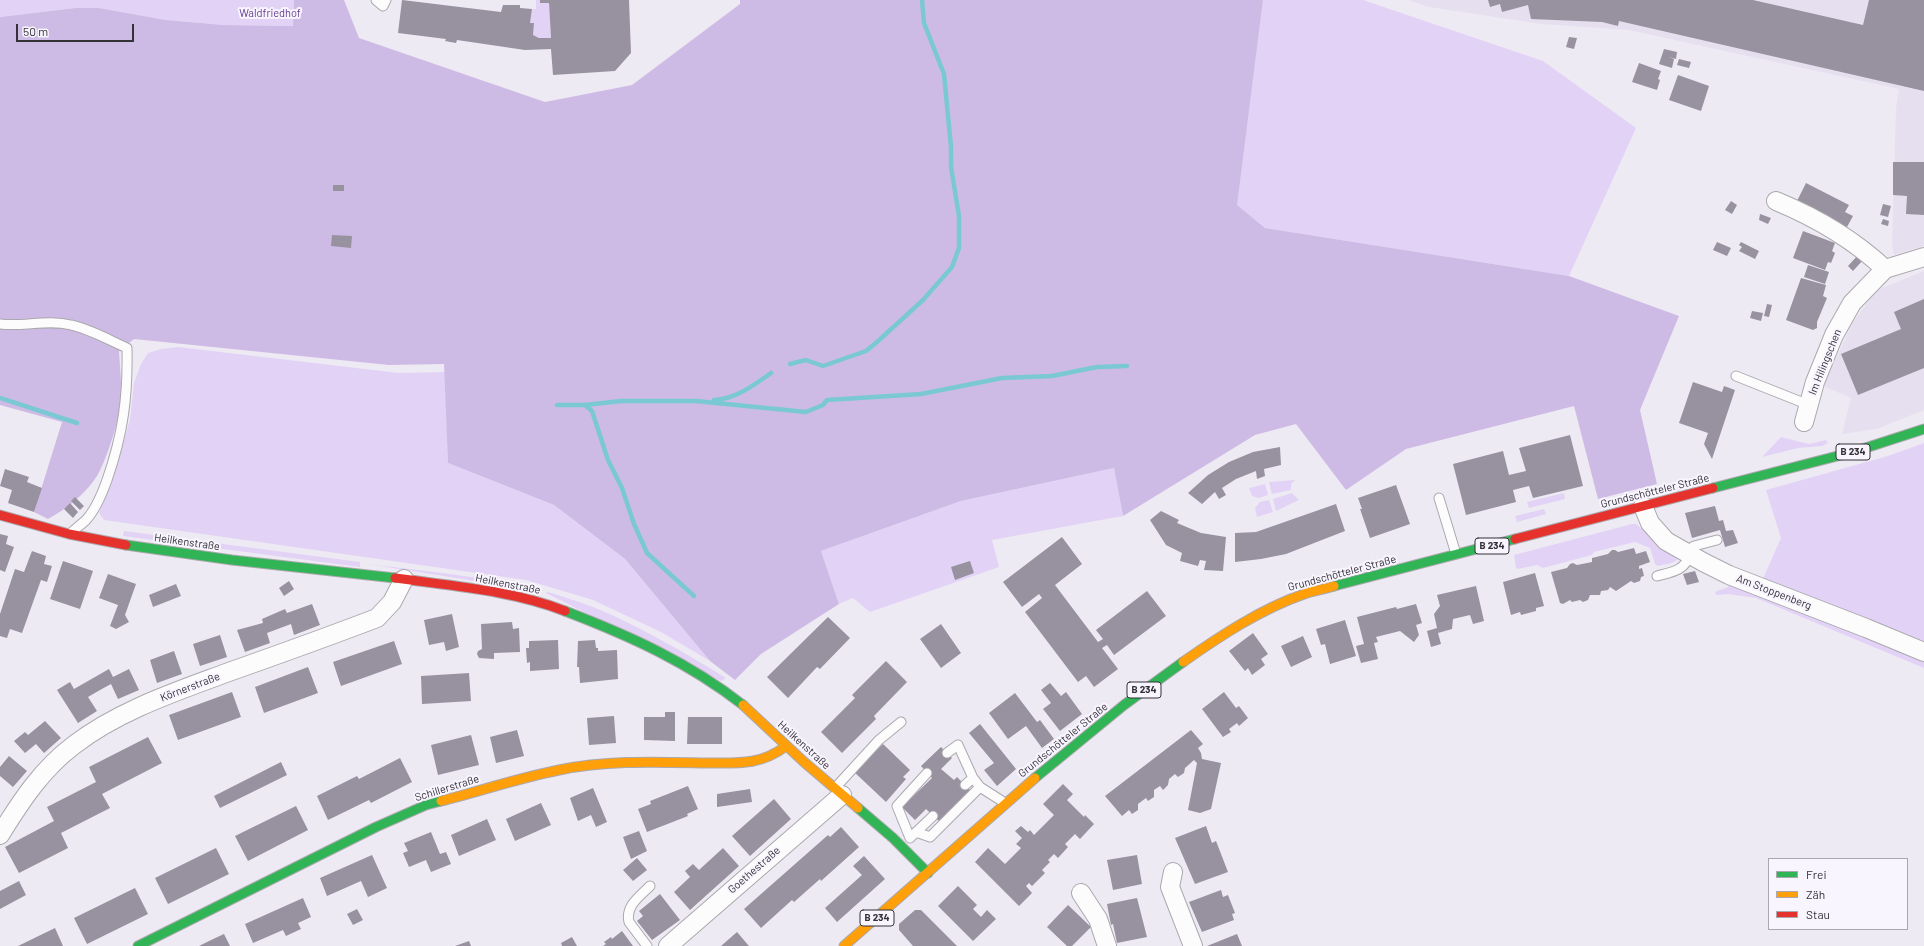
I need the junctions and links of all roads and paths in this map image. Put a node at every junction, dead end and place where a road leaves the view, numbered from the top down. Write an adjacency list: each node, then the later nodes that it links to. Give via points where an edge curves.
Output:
1 (376, 0): 2 (lane, via 383,6)
2 (386, 0)
3 (1776, 201): 5 (street, via 1828,225 1851,240)
4 (1924, 257): 5 (street, Im Hilingschen)
5 (1885, 270): 8 (street, Im Hilingschen, via 1852,303 1834,335 1815,382)
6 (0, 324): 13 (lane, via 70,324 128,348 124,418 112,464 98,502 86,520)
7 (1736, 376): 8 (lane)
8 (1806, 413)
9 (1924, 429): 11 (street, Grundschötteler Straße / B 234, via 1853,452)
10 (1439, 498): 16 (lane)
11 (1643, 506): 15 (street, Am Stoppenberg, via 1656,531 1666,541); 16 (street, Grundschötteler Straße / B 234)
12 (0, 515): 13 (street, Heilkenstraße)
13 (69, 534): 18 (street, Heilkenstraße, via 232,560)
14 (1717, 540): 15 (lane, via 1694,546)
15 (1688, 554): 17 (lane, via 1684,567 1680,570); 19 (street, Am Stoppenberg, via 1729,575)
16 (1457, 555): 28 (street, Grundschötteler Straße / B 234, via 1304,594 1243,622 1158,680 1100,724)
17 (1657, 576)
18 (404, 579): 21 (street, Heilkenstraße, via 539,601 604,626 672,657 723,690); 30 (street, Körnerstraße, via 392,602 377,618 187,687 108,723 74,745 43,773 30,788)
19 (1924, 652)
20 (901, 722): 27 (lane, via 853,767)
21 (786, 746): 27 (street, Heilkenstraße); 37 (street, Schillerstraße, via 777,754 744,763 636,762 559,770 426,805 376,827)
22 (947, 753): 24 (lane, via 958,745)
23 (927, 773): 31 (lane, via 897,806)
24 (973, 778): 25 (lane); 26 (lane)
25 (965, 785)
26 (980, 786): 28 (lane); 31 (lane, via 930,838)
27 (838, 792): 32 (street, Heilkenstraße); 39 (street, Goethestraße)
28 (1006, 804): 34 (street, Grundschötteler Straße / B 234)
29 (933, 816): 31 (lane)
30 (0, 835)
31 (913, 835): 32 (lane)
32 (901, 846): 34 (street, Heilkenstraße)
33 (1173, 872): 42 (street, via 1170,887)
34 (928, 873): 40 (street, Grundschötteler Straße / B 234)
35 (650, 886): 38 (lane, via 630,907 628,918)
36 (1081, 893): 41 (street, via 1098,919)
37 (138, 946)
38 (647, 946)
39 (668, 946)
40 (844, 946)
41 (1107, 946)
42 (1193, 946)

